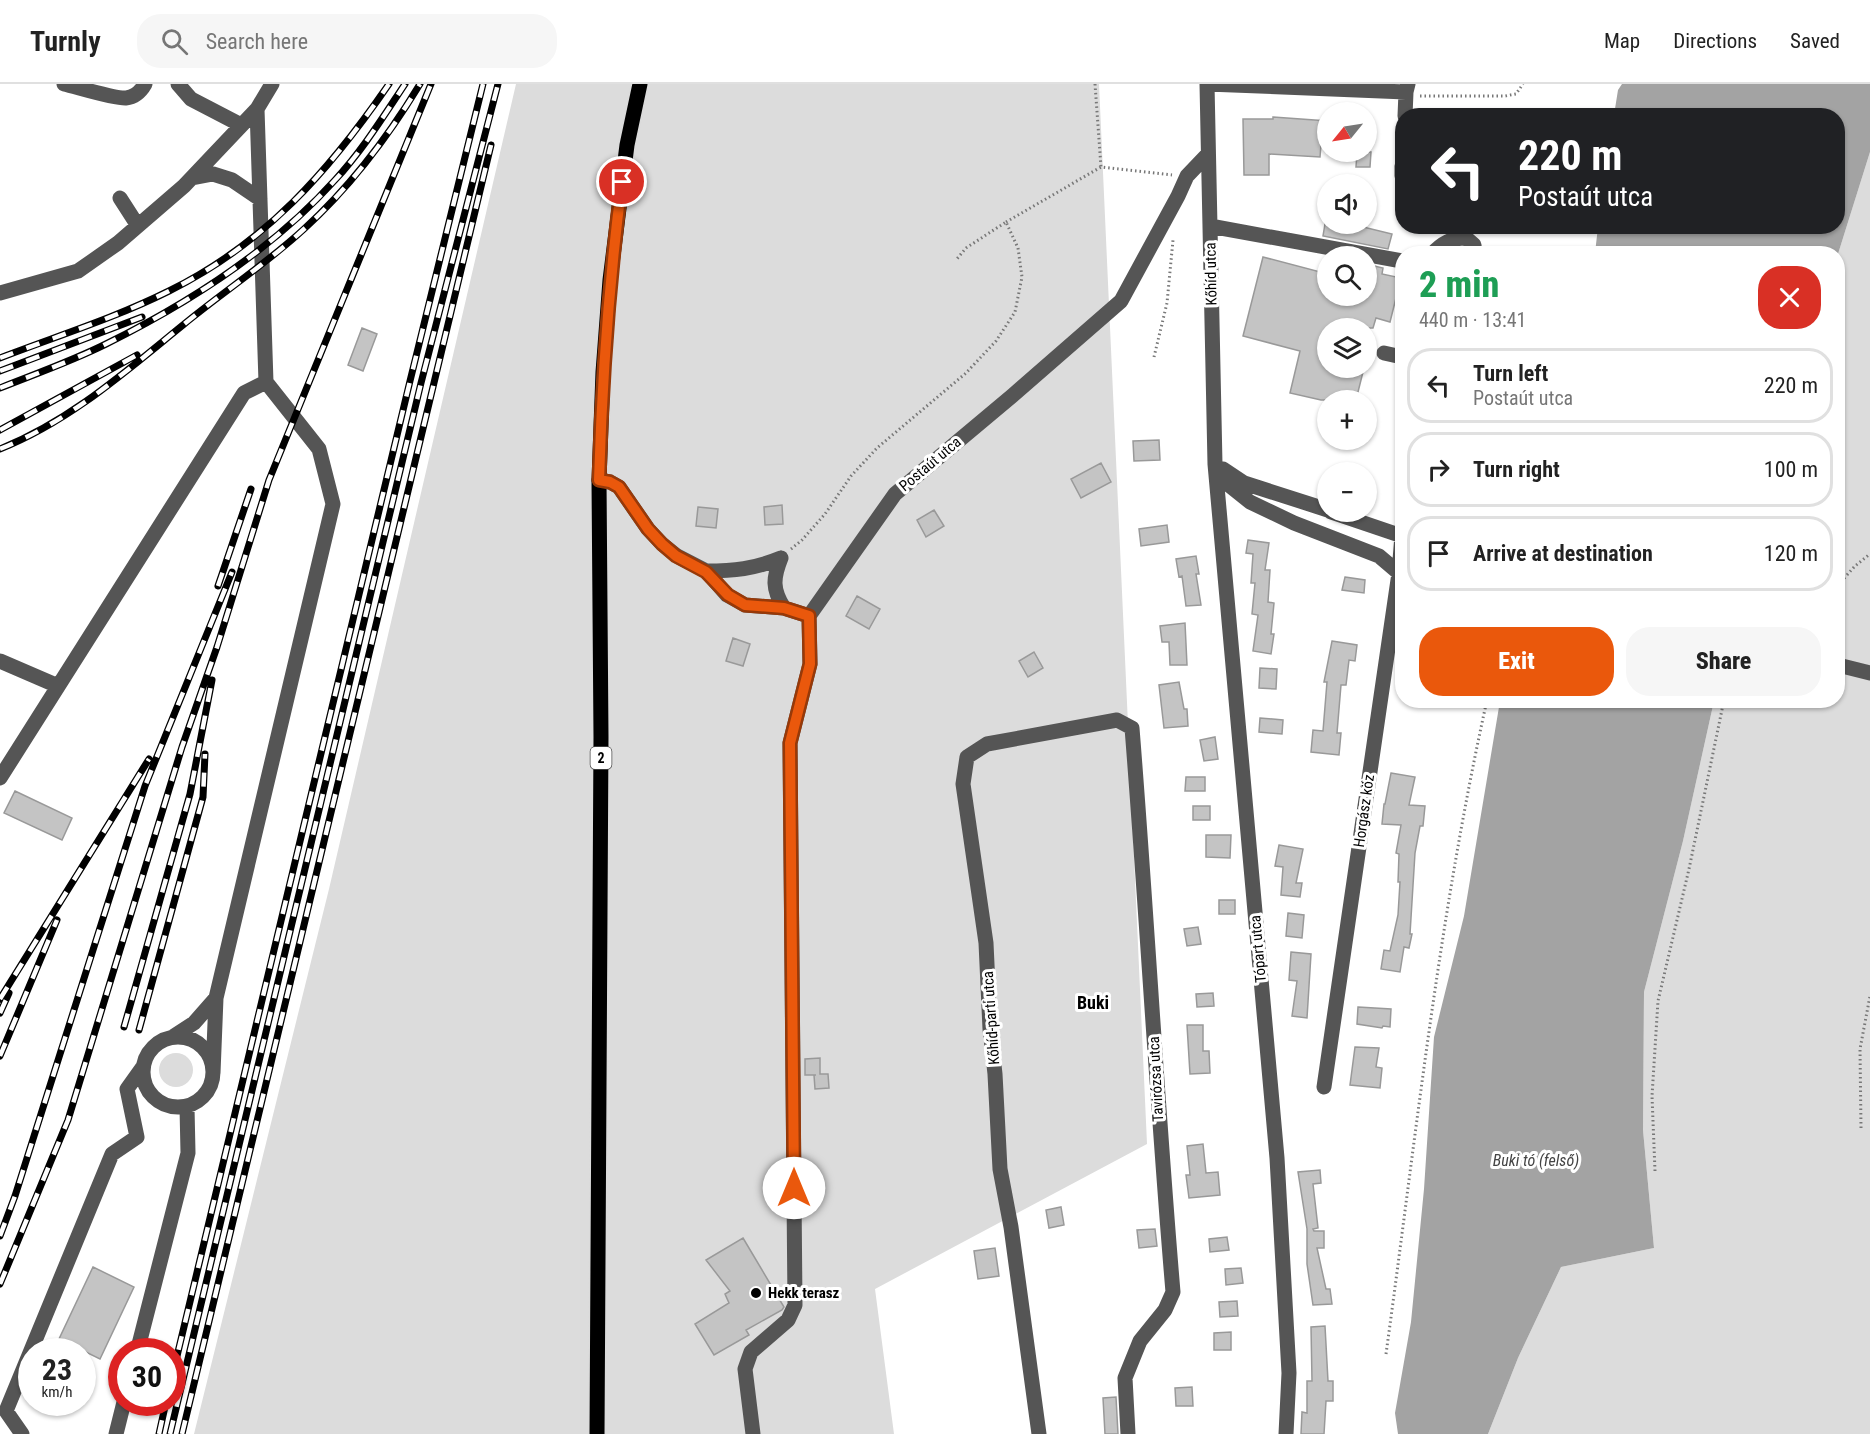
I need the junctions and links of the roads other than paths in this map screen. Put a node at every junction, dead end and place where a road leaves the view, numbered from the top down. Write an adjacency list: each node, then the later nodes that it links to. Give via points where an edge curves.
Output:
1 (64, 84): 2 (street, via 124,98 141,91)
2 (145, 84)
3 (178, 84): 10 (street, via 191,99)
4 (272, 84): 9 (street)
5 (640, 84): 25 (main road, 2, via 627,145 610,280)
6 (1207, 84): 7 (street); 11 (street, Kőhíd utca)
7 (1407, 88): 8 (street)
8 (1406, 108)
9 (256, 109): 10 (street); 14 (street)
10 (242, 125): 12 (street)
11 (1208, 154): 16 (street, Kőhíd utca); 33 (street, Postaút utca, via 1187,176 1120,301 895,494)
12 (192, 178): 14 (street, via 213,174 232,180); 15 (street)
13 (120, 198): 15 (street)
14 (260, 199): 23 (street)
15 (138, 226): 20 (street, via 78,271)
16 (1210, 226): 19 (street); 24 (street, Kőhíd utca)
17 (1441, 246): 18 (street, via 1454,238 1466,238)
18 (1474, 246)
19 (1395, 260)
20 (1, 294)
21 (1384, 353): 22 (street)
22 (1395, 355)
23 (266, 382): 37 (street, via 244,393); 40 (street, via 319,449 333,504)
24 (1215, 464): 26 (street, via 1244,483); 29 (street, via 1230,486 1250,502 1379,556); 54 (street, Tópart utca, via 1277,1158 1289,1373)
25 (599, 480): 30 (street, via 619,487 662,544); 50 (main road, 2)
26 (1317, 507)
27 (1361, 522): 28 (street)
28 (1395, 534)
29 (1395, 570)
30 (706, 572): 32 (street, via 728,595 745,605); 32 (street, via 760,566 781,558 774,585)
31 (1395, 600): 44 (street, Horgász köz)
32 (784, 608): 33 (street)
33 (809, 616): 51 (street, via 810,664 790,743 795,1305 788,1320 751,1352 745,1369)
34 (0, 661): 37 (street)
35 (1845, 667): 36 (street)
36 (1870, 674)
37 (58, 686): 39 (street)
38 (1117, 720): 52 (street, Kőhíd-parti utca, via 987,744 967,757 963,784 986,943 1000,1169); 53 (street, Tavirózsa utca, via 1132,728 1173,1292 1165,1310 1140,1341 1125,1378)
39 (0, 778)
40 (216, 998): 41 (street, via 194,1023); 43 (street)
41 (174, 1036): 42 (street, via 153,1046); 43 (street, via 186,1037 206,1050)
42 (142, 1068): 45 (street, via 143,1080 154,1099 175,1108); 48 (street, via 127,1089 136,1137 112,1154 6,1411)
43 (213, 1073): 45 (street, via 206,1094)
44 (1324, 1087)
45 (187, 1107): 46 (street, via 188,1153)
46 (141, 1338)
47 (120, 1416): 49 (street)
48 (22, 1434)
49 (116, 1434)
50 (597, 1434)
51 (753, 1434)
52 (1039, 1434)
53 (1128, 1434)
54 (1286, 1434)

